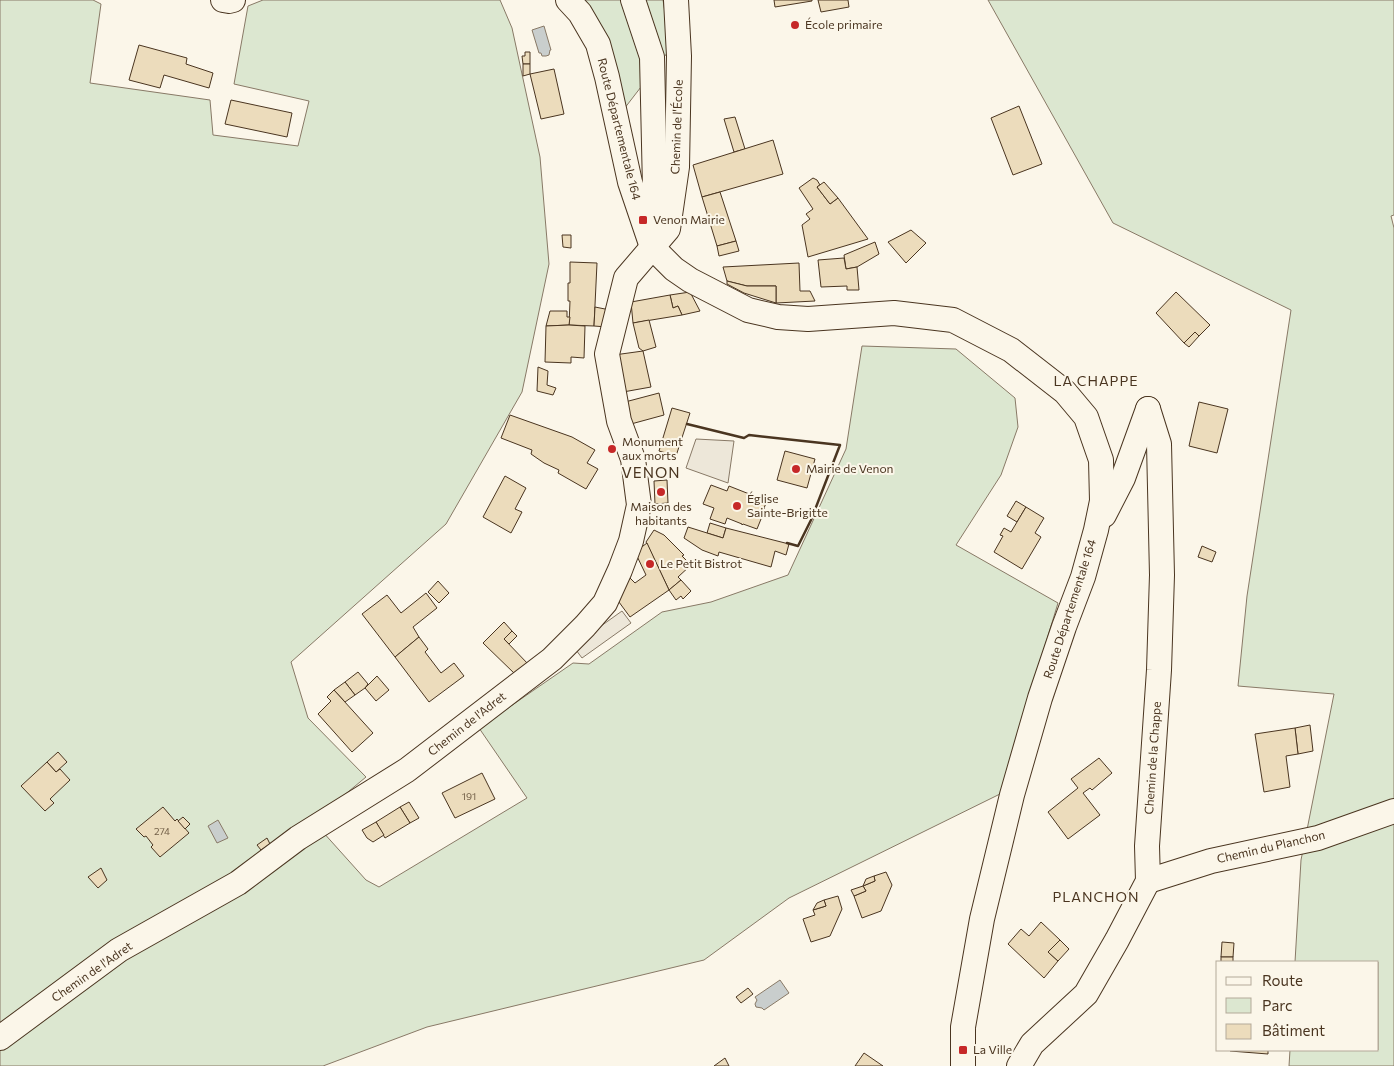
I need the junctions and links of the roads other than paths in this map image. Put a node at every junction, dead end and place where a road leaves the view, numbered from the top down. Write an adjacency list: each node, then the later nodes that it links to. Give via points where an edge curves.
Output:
1 (223, 0): 2 (street)
2 (232, 0)
3 (568, 0): 7 (street, Route Départementale 164, via 580,13 598,44 630,182)
4 (633, 0): 6 (street, via 652,57 655,188)
5 (676, 0): 6 (street, Chemin de l'École, via 679,56 677,167)
6 (668, 229): 7 (street)
7 (652, 247): 8 (street, Route Départementale 164, via 690,280 748,310 778,318 894,313 953,320 1011,350 1065,392 1086,417 1101,460 1102,501); 11 (street, Chemin de l'Adret, via 626,278 607,354 619,421 633,459 639,505 631,541 604,604 552,659 407,770 298,838 238,883 119,950)
8 (1096, 530): 10 (street, Chemin de la Chappe, via 1123,478 1148,410 1159,444 1162,575 1159,670 1146,846); 12 (street, Route Départementale 164, via 1083,577 1040,698 1012,795 980,928 963,1027)
9 (1394, 812): 10 (street, Chemin du Planchon, via 1318,838 1211,861)
10 (1148, 881): 13 (street, via 1086,994 1032,1044)
11 (0, 1038)
12 (963, 1066)
13 (1019, 1066)

